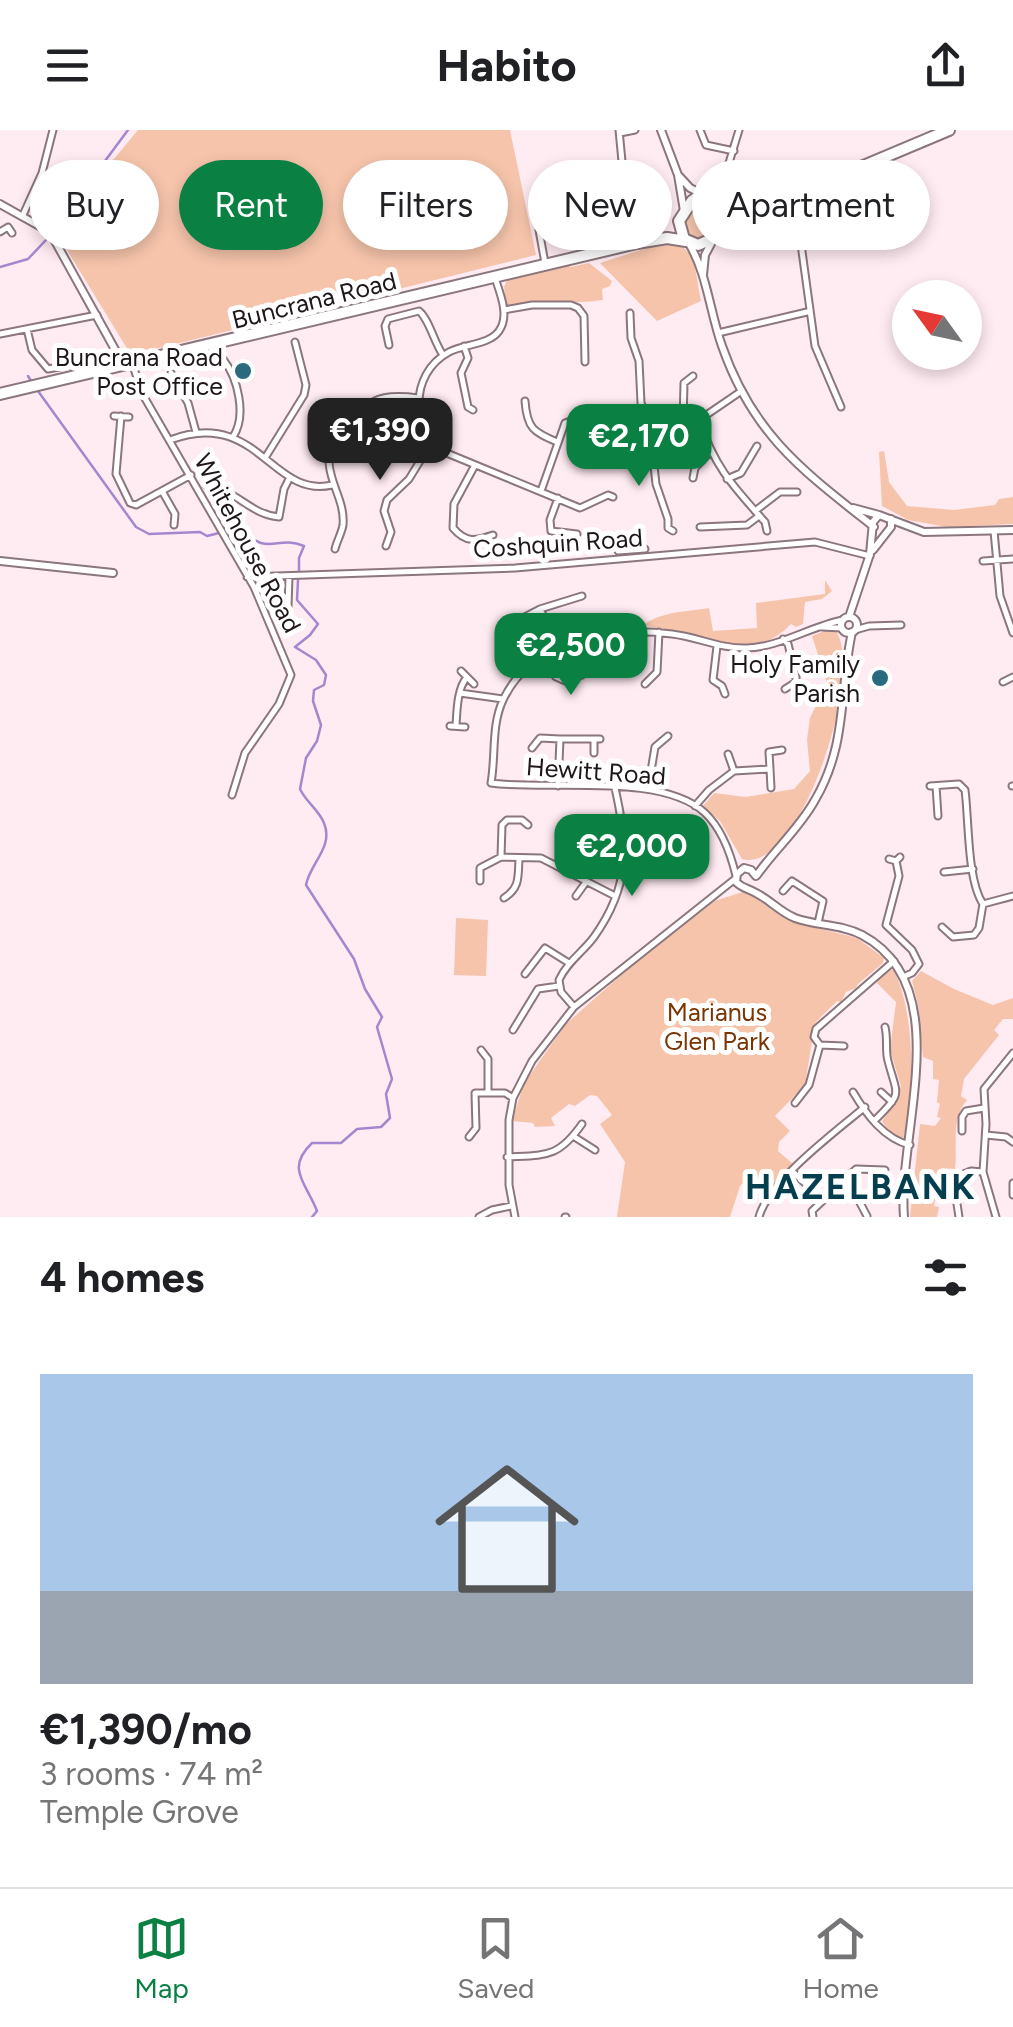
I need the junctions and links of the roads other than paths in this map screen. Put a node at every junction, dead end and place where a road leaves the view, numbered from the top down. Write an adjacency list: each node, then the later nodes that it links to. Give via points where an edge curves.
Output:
1 (52, 130): 16 (street)
2 (635, 130): 7 (street)
3 (661, 130): 12 (street)
4 (700, 130): 8 (street, via 706,146)
5 (739, 130): 8 (street)
6 (949, 130): 11 (highway)
7 (619, 132): 9 (street)
8 (734, 152): 10 (street)
9 (622, 160)
10 (731, 160)
11 (879, 160)
12 (678, 175): 13 (street); 17 (street)
13 (692, 189)
14 (0, 204): 16 (street)
15 (692, 205): 17 (highway)
16 (23, 215): 34 (street, via 50,232)
17 (682, 217): 18 (highway, Buncrana Road); 22 (highway)
18 (672, 223)
19 (0, 232): 20 (street, via 8,227)
20 (12, 233)
21 (672, 240): 22 (highway, Buncrana Road)
22 (687, 242): 23 (highway); 29 (street)
23 (692, 243)
24 (543, 250): 28 (street)
25 (610, 250): 28 (highway, Buncrana Road)
26 (708, 250): 29 (street)
27 (801, 250): 32 (street)
28 (546, 266): 30 (highway, Buncrana Road)
29 (702, 276): 36 (street)
30 (495, 278): 31 (street); 45 (highway, Buncrana Road)
31 (504, 310): 40 (street, via 501,329); 44 (street, via 578,308)
32 (808, 312): 36 (street); 52 (street)
33 (630, 314): 56 (street)
34 (97, 316): 35 (street); 45 (street)
35 (27, 329): 37 (street); 43 (street, via 32,350 48,369)
36 (718, 333): 48 (street)
37 (0, 334)
38 (295, 342): 68 (street, via 304,395)
39 (388, 345): 41 (street, via 388,319 419,311)
40 (464, 346): 41 (street); 53 (street, via 468,358 461,373)
41 (444, 355): 50 (street)
42 (223, 360): 61 (street, via 240,410)
43 (92, 361)
44 (585, 362)
45 (128, 364): 49 (highway, Buncrana Road); 62 (street, Whitehouse Road)
46 (171, 373): 58 (street)
47 (693, 376): 57 (street, via 684,384)
48 (740, 392): 55 (street); 81 (street, via 801,470)
49 (0, 394)
50 (418, 398): 63 (street); 65 (street, via 370,404)
51 (525, 401): 64 (street, via 532,432)
52 (841, 407)
53 (473, 410)
54 (122, 417): 76 (street, via 116,474 130,504)
55 (700, 420): 57 (street); 67 (street)
56 (649, 422): 57 (street); 90 (street, via 656,484)
57 (683, 422)
58 (196, 432): 61 (street); 62 (street)
59 (608, 433): 64 (street, via 573,420)
60 (336, 435): 74 (street)
61 (233, 437): 68 (street)
62 (170, 440): 70 (street, Whitehouse Road)
63 (431, 442): 69 (street); 96 (street, via 388,500)
64 (557, 442): 77 (street)
65 (361, 445)
66 (757, 446): 73 (street, via 741,473)
67 (710, 451): 72 (street); 73 (street)
68 (265, 458): 71 (street)
69 (475, 464): 77 (street); 95 (street, via 454,504 453,528 474,541)
70 (190, 475): 76 (street); 108 (street, Whitehouse Road)
71 (290, 477): 74 (street, via 318,488); 75 (street, via 279,517)
72 (693, 478)
73 (728, 479): 82 (street)
74 (332, 484): 97 (street, via 343,526)
75 (206, 485)
76 (162, 491): 85 (street)
77 (542, 491): 80 (street)
78 (797, 492): 82 (street, via 780,492)
79 (613, 497): 80 (street, via 580,508)
80 (558, 498): 94 (street, via 551,531)
81 (852, 508): 83 (street); 87 (street)
82 (757, 514): 86 (street, via 747,525); 91 (street)
83 (879, 515): 84 (street); 87 (street)
84 (890, 518): 88 (street); 92 (street)
85 (174, 525)
86 (700, 527)
87 (874, 528): 92 (street); 101 (street)
88 (910, 528): 92 (street); 93 (street)
89 (1013, 530): 93 (street)
90 (672, 531)
91 (768, 531)
92 (888, 531): 101 (street)
93 (994, 531): 104 (street)
94 (577, 534)
95 (493, 535)
96 (386, 546)
97 (335, 549)
98 (645, 550): 100 (street)
99 (618, 551): 100 (street)
100 (634, 554): 101 (street, Coshquin Road, via 815,542); 107 (street, Coshquin Road, via 515,568)
101 (870, 554): 114 (street)
102 (0, 560): 106 (street)
103 (983, 560): 104 (street)
104 (996, 560): 105 (street); 112 (street, via 1000,596)
105 (1013, 560)
106 (113, 573)
107 (289, 576): 108 (street, Coshquin Road); 110 (street)
108 (247, 577): 144 (street, Whitehouse Road, via 290,675 245,753)
109 (582, 596): 111 (street)
110 (288, 607)
111 (540, 609): 117 (street); 119 (street)
112 (1010, 615): 116 (street)
113 (901, 625): 114 (street)
114 (849, 626): 118 (street, via 818,627); 158 (street, via 840,734 822,786 795,832)
115 (659, 632): 119 (street, via 608,634); 120 (street); 126 (street, via 657,672)
116 (1013, 633)
117 (502, 634)
118 (784, 639): 120 (street, via 750,648); 127 (street, via 796,677)
119 (558, 646): 121 (street)
120 (717, 646): 129 (street, via 713,680)
121 (542, 658): 122 (street, via 564,681 582,675 588,661); 130 (street)
122 (575, 662)
123 (460, 670): 124 (street)
124 (467, 677): 125 (street); 128 (street)
125 (474, 684)
126 (645, 684)
127 (785, 689)
128 (460, 693): 130 (street); 131 (street, via 453,726)
129 (725, 694)
130 (504, 699): 140 (street, Hewitt Road, via 491,783)
131 (465, 726)
132 (668, 736): 143 (street, via 655,746)
133 (560, 739): 134 (street, via 540,738); 136 (street, via 597,739); 140 (street)
134 (532, 748)
135 (782, 750): 138 (street, via 769,752)
136 (594, 753)
137 (728, 754): 139 (street)
138 (770, 769): 139 (street); 142 (street)
139 (734, 771): 145 (street)
140 (558, 786): 141 (street, Hewitt Road)
141 (615, 788): 143 (street, Hewitt Road); 147 (street)
142 (771, 788)
143 (648, 789): 145 (street, Hewitt Road)
144 (232, 796)
145 (695, 806): 154 (street, Hewitt Road)
146 (930, 812): 160 (street, via 938,814 933,786 959,784 964,790)
147 (623, 824): 152 (street); 153 (street)
148 (492, 825): 150 (street)
149 (528, 825): 150 (street, via 507,820)
150 (500, 831): 155 (street)
151 (663, 833): 153 (street, via 652,847)
152 (591, 838)
153 (626, 848): 170 (street)
154 (731, 855): 159 (street, Hewitt Road); 162 (street, Hewitt Road)
155 (501, 857): 156 (street); 164 (street, via 480,868)
156 (519, 859): 165 (street, via 540,858); 173 (street, via 518,883)
157 (895, 859): 180 (street, via 899,876 886,925 919,964)
158 (766, 862): 159 (street); 163 (street)
159 (748, 868): 162 (street); 163 (street)
160 (973, 869): 161 (street); 174 (street)
161 (942, 873)
162 (736, 878): 166 (street); 168 (street)
163 (756, 878): 166 (street); 172 (street)
164 (480, 881)
165 (586, 882): 169 (street); 170 (street)
166 (745, 889): 168 (street); 172 (street)
167 (783, 890): 175 (street, via 792,881 823,902)
168 (723, 892): 182 (street)
169 (576, 896)
170 (615, 896): 178 (street, via 593,938)
171 (1013, 896): 174 (street)
172 (764, 897): 175 (street, via 796,918)
173 (504, 898)
174 (983, 904): 176 (street, via 974,935)
175 (818, 923): 177 (street, via 860,934)
176 (942, 932)
177 (894, 961): 180 (street); 185 (street, via 816,1029)
178 (569, 963): 179 (street, via 545,948); 181 (street)
179 (525, 974)
180 (903, 976): 204 (street, via 915,1041)
181 (559, 986): 182 (street); 184 (street, via 538,989)
182 (574, 1007): 192 (street, via 532,1061)
183 (885, 1027): 193 (street, via 897,1082)
184 (513, 1030)
185 (820, 1045): 186 (street); 194 (street, via 809,1084)
186 (844, 1046)
187 (481, 1050): 189 (street, via 488,1059)
188 (1012, 1055): 196 (street, via 984,1090)
189 (488, 1092): 192 (street); 202 (street, via 475,1093)
190 (852, 1092): 195 (street)
191 (882, 1092): 193 (street)
192 (514, 1098): 206 (street)
193 (892, 1102): 197 (street)
194 (795, 1103)
195 (864, 1107): 197 (street); 208 (street)
196 (984, 1108): 199 (street, via 966,1112); 200 (street)
197 (874, 1121): 204 (street)
198 (582, 1124): 201 (street)
199 (962, 1131)
200 (986, 1135): 203 (street); 209 (street)
201 (574, 1136): 205 (street); 206 (street, via 552,1154)
202 (470, 1137)
203 (1013, 1142)
204 (910, 1145): 220 (street)
205 (595, 1150)
206 (507, 1157): 214 (street)
207 (886, 1170): 210 (street, via 856,1169)
208 (792, 1171): 213 (street); 218 (street)
209 (983, 1172): 221 (street, via 959,1176); 222 (street)
210 (842, 1183): 213 (street); 215 (street)
211 (1013, 1183): 212 (street)
212 (1013, 1195)
213 (824, 1201): 219 (street)
214 (511, 1206): 216 (street); 217 (street)
215 (867, 1216)
216 (479, 1217)
217 (516, 1217)
218 (759, 1217)
219 (813, 1217)
220 (904, 1217)
221 (959, 1217)
222 (996, 1217)

